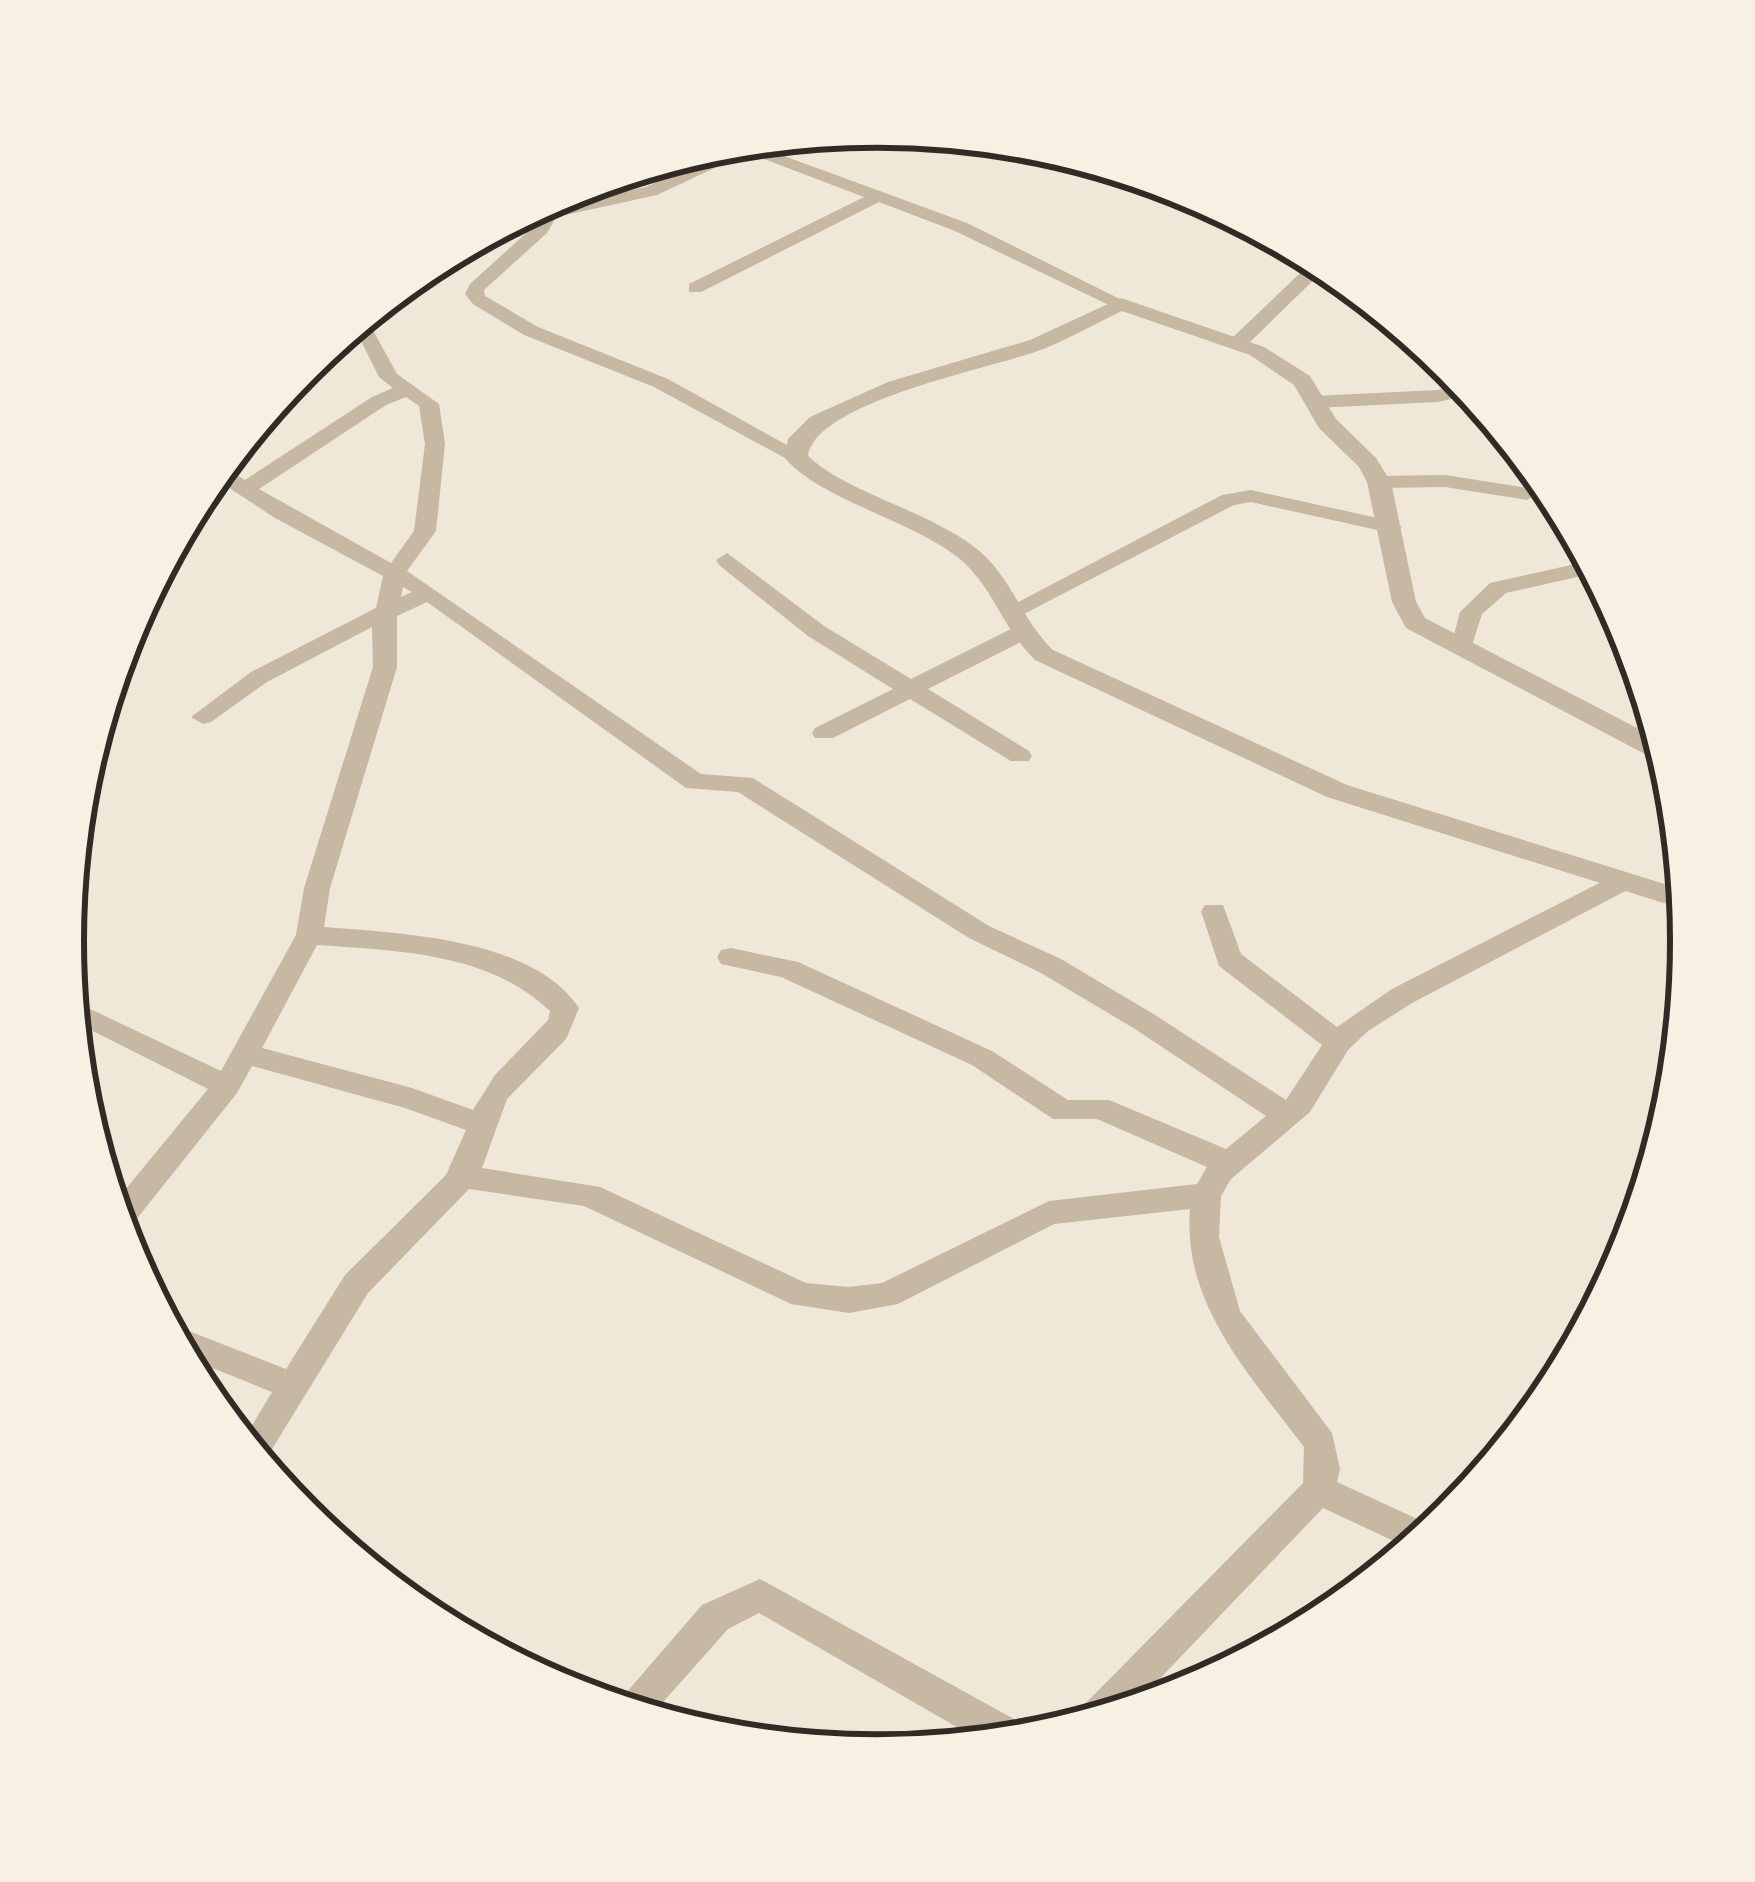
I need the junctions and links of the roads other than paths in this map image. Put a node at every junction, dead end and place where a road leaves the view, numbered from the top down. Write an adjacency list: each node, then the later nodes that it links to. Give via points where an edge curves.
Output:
1 (769, 155): 3 (street)
2 (695, 169): 4 (street, via 652,191)
3 (879, 196): 7 (street); 8 (street, via 961,226)
4 (576, 207)
5 (545, 221): 14 (street, via 476,288 479,300 531,331 661,383)
6 (1308, 275): 10 (street)
7 (695, 287)
8 (1121, 304): 10 (street); 14 (street, via 1037,344 896,387 818,422 799,439)
9 (367, 334): 11 (street, via 388,377)
10 (1237, 344): 13 (street, via 1280,363)
11 (408, 389): 17 (street); 22 (street, via 429,404 435,444 424,531)
12 (1449, 391): 13 (street)
13 (1314, 402): 16 (street)
14 (796, 458): 25 (street, via 983,565 1006,591)
15 (232, 480): 17 (street)
16 (1379, 482): 18 (street, via 1445,481); 19 (street)
17 (245, 489): 22 (street)
18 (1527, 494)
19 (1391, 527): 25 (street, via 1251,496 1229,499); 26 (street, via 1415,623)
20 (727, 560): 27 (street)
21 (1579, 570): 26 (street, via 1498,588 1472,612)
22 (395, 572): 23 (street); 24 (street)
23 (429, 593): 24 (street); 41 (street, via 695,782 744,784)
24 (385, 616): 28 (street, via 295,657); 35 (street, via 385,667)
25 (1017, 622): 27 (street); 32 (street, via 1043,655 1337,790)
26 (1462, 646): 30 (street)
27 (909, 691): 29 (street); 31 (street)
28 (203, 717)
29 (824, 733)
30 (1646, 743)
31 (1020, 756)
32 (1624, 881): 33 (street); 38 (street, via 1402,996)
33 (1669, 895)
34 (1214, 910): 38 (street, via 1228,959)
35 (309, 934): 39 (street); 42 (street, via 491,961 560,1002 565,1018 513,1070)
36 (730, 957): 43 (street, via 788,969 982,1058 1063,1111 1099,1108)
37 (88, 1017): 40 (street)
38 (1338, 1043): 41 (street)
39 (243, 1053): 40 (street); 42 (street)
40 (226, 1086): 46 (street)
41 (1287, 1115): 43 (street)
42 (483, 1125): 44 (street)
43 (1228, 1163): 45 (street)
44 (461, 1176): 45 (street, via 589,1195 802,1295 849,1300 886,1295 1049,1213); 48 (street, via 377,1259 321,1332)
45 (1206, 1195): 50 (street, via 1203,1237 1219,1300 1320,1443)
46 (130, 1206)
47 (196, 1347): 48 (street)
48 (293, 1386): 49 (street)
49 (261, 1440)
50 (1318, 1490): 51 (street); 52 (street)
51 (1408, 1531)
52 (1118, 1697)
53 (642, 1698): 54 (street, via 715,1617 760,1595)
54 (990, 1726)

